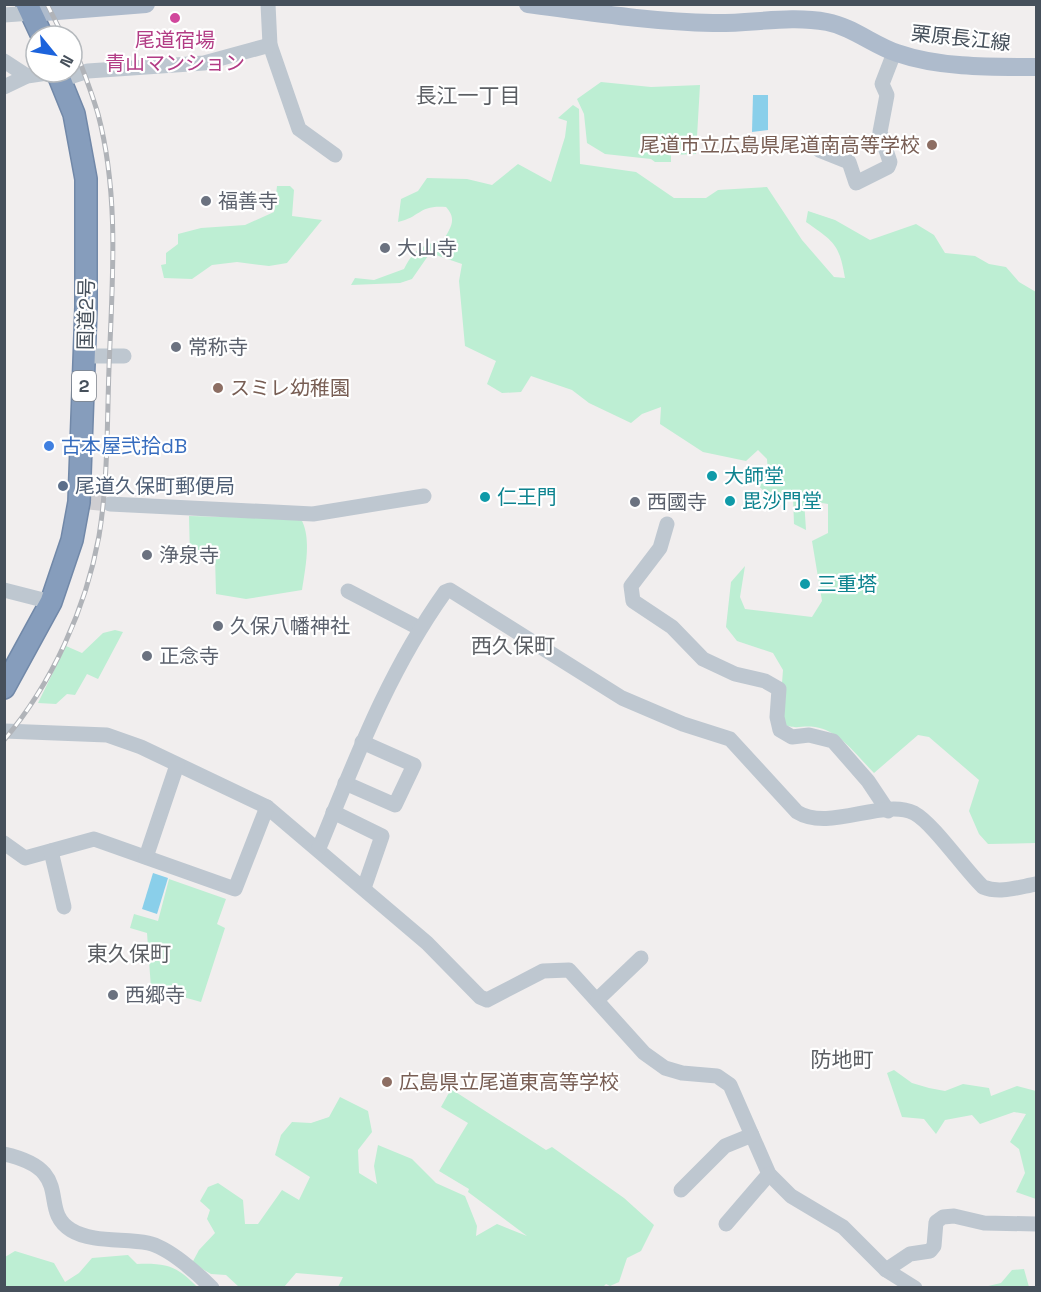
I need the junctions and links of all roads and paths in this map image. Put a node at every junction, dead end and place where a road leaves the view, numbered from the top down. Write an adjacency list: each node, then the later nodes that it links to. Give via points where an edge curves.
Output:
1 (146, 4): 4 (main road)
2 (268, 4): 7 (street)
3 (528, 4): 8 (main road, 栗原長江線, via 691,23 769,19 826,22)
4 (29, 9): 5 (street); 6 (highway)
5 (4, 15)
6 (36, 24)
7 (270, 45): 11 (street, via 204,63); 17 (street, via 299,129)
8 (894, 52): 10 (main road, 栗原長江線, via 944,63); 16 (street, via 882,84 887,95 880,132 890,162 888,167 856,183 849,162)
9 (4, 61): 12 (street)
10 (1036, 67)
11 (84, 72)
12 (24, 74)
13 (24, 77): 15 (street)
14 (61, 84): 18 (highway, 国道2号 / 2, via 74,114 86,179)
15 (4, 87)
16 (819, 150)
17 (335, 155)
18 (84, 356): 19 (street); 25 (highway, 国道2号 / 2, via 84,502)
19 (124, 356)
20 (424, 496): 21 (street, via 313,514)
21 (110, 504)
22 (667, 524): 33 (street, via 660,548 631,586 633,601 672,627 703,660 779,689 780,730 792,737 809,735 833,741)
23 (4, 590): 25 (street)
24 (348, 591): 26 (street)
25 (51, 602): 27 (highway, 国道2号 / 2)
26 (419, 628): 29 (street); 33 (street, via 445,592 454,590 622,698 730,739 805,817)
27 (4, 688)
28 (4, 731): 30 (street, via 107,735)
29 (362, 742): 31 (street); 31 (street, via 414,765 395,805)
30 (177, 765): 32 (street); 38 (street)
31 (345, 783): 34 (street)
32 (267, 807): 36 (street); 38 (street, via 235,889)
33 (888, 811): 39 (street, via 903,810 921,818 983,887 1006,890)
34 (333, 812): 36 (street); 40 (street, via 382,836)
35 (4, 843): 37 (street, via 25,858)
36 (319, 848): 40 (street)
37 (51, 851): 38 (street, via 94,839); 41 (street)
38 (146, 857)
39 (1036, 884)
40 (364, 888): 43 (street, via 427,943 480,998 487,1000 543,971 568,969)
41 (64, 907)
42 (641, 958): 43 (street)
43 (598, 999): 44 (street, via 644,1053 665,1068 717,1076 730,1085)
44 (752, 1135): 46 (street); 47 (street, via 725,1146)
45 (4, 1154): 51 (street, via 26,1159 48,1176 61,1222 72,1231 156,1246)
46 (769, 1174): 48 (street); 50 (street, via 791,1196 843,1227)
47 (681, 1190)
48 (726, 1224)
49 (1036, 1224): 50 (street, via 943,1217 936,1222 930,1251 910,1254)
50 (886, 1270): 52 (street)
51 (212, 1287)
52 (914, 1287)

